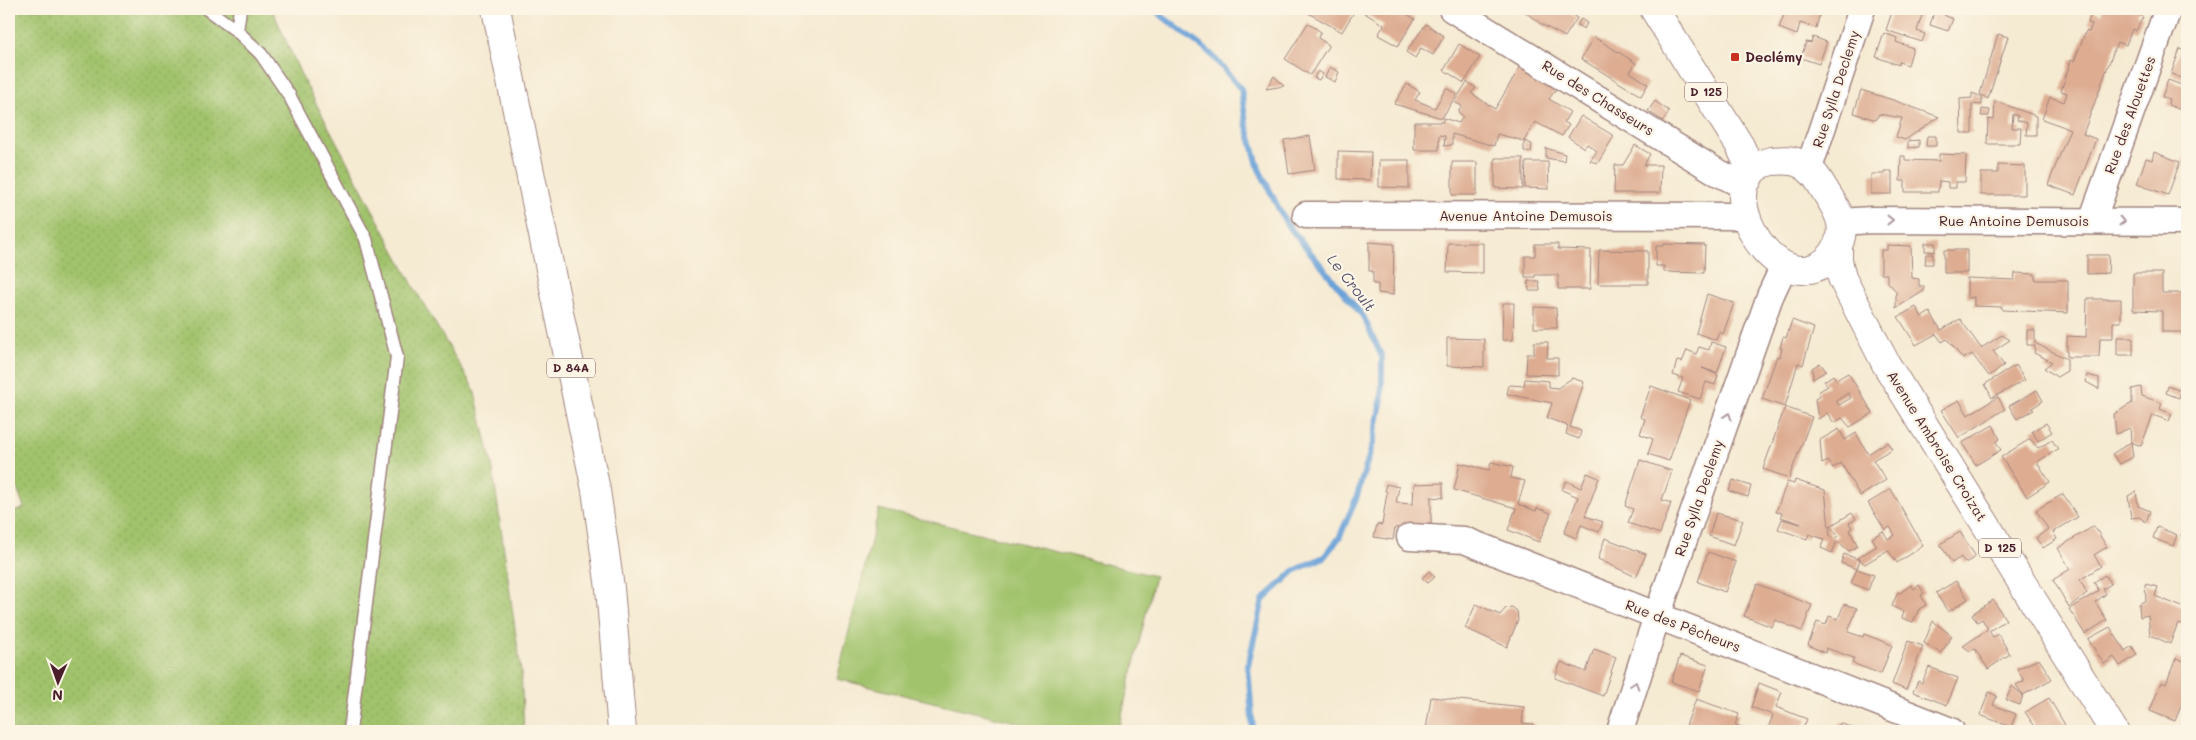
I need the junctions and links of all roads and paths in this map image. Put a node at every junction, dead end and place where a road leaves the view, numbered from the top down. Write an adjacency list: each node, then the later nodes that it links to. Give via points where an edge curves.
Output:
1 (207, 9): 9 (lane)
2 (240, 9): 9 (lane)
3 (496, 9): 22 (main road, D 84A, via 599,507 610,588)
4 (1452, 9): 11 (street, Rue des Chasseurs, via 1717,172)
5 (1654, 9): 11 (main road, D 125, via 1740,146 1749,166)
6 (1674, 9): 10 (main road, D 125, via 1756,139 1770,153)
7 (1862, 9): 10 (street, Rue Sylla Declemy)
8 (2168, 9): 14 (street, Rue des Alouettes)
9 (237, 31): 21 (lane, via 261,54 289,95 366,239 397,357)
10 (1799, 164): 11 (main road, via 1766,162 1754,170); 16 (main road, via 1830,200)
11 (1747, 182): 13 (main road, via 1742,198)
12 (1306, 215): 13 (street, Avenue Antoine Demusois)
13 (1745, 216): 17 (main road, via 1767,252)
14 (2092, 221): 15 (street, Rue Antoine Demusois, one-way to 15); 16 (street, Rue Antoine Demusois, one-way to 14, via 1871,220)
15 (2187, 222)
16 (1840, 233): 17 (main road, via 1832,256 1821,265); 18 (main road, Avenue Ambroise Croizat / D 125, via 1838,260 1842,278)
17 (1794, 268): 18 (main road, Avenue Ambroise Croizat / D 125, via 1818,278 1827,287); 20 (street, Rue Sylla Declemy, one-way to 17, via 1770,296)
18 (1886, 364): 25 (main road, Avenue Ambroise Croizat / D 125)
19 (1410, 537): 20 (street, Rue des Pêcheurs, via 1464,540)
20 (1657, 616): 23 (street, Rue Sylla Declemy, one-way to 20); 24 (street, Rue des Pêcheurs)
21 (350, 731)
22 (622, 731)
23 (1620, 731)
24 (1951, 731)
25 (2114, 731)

